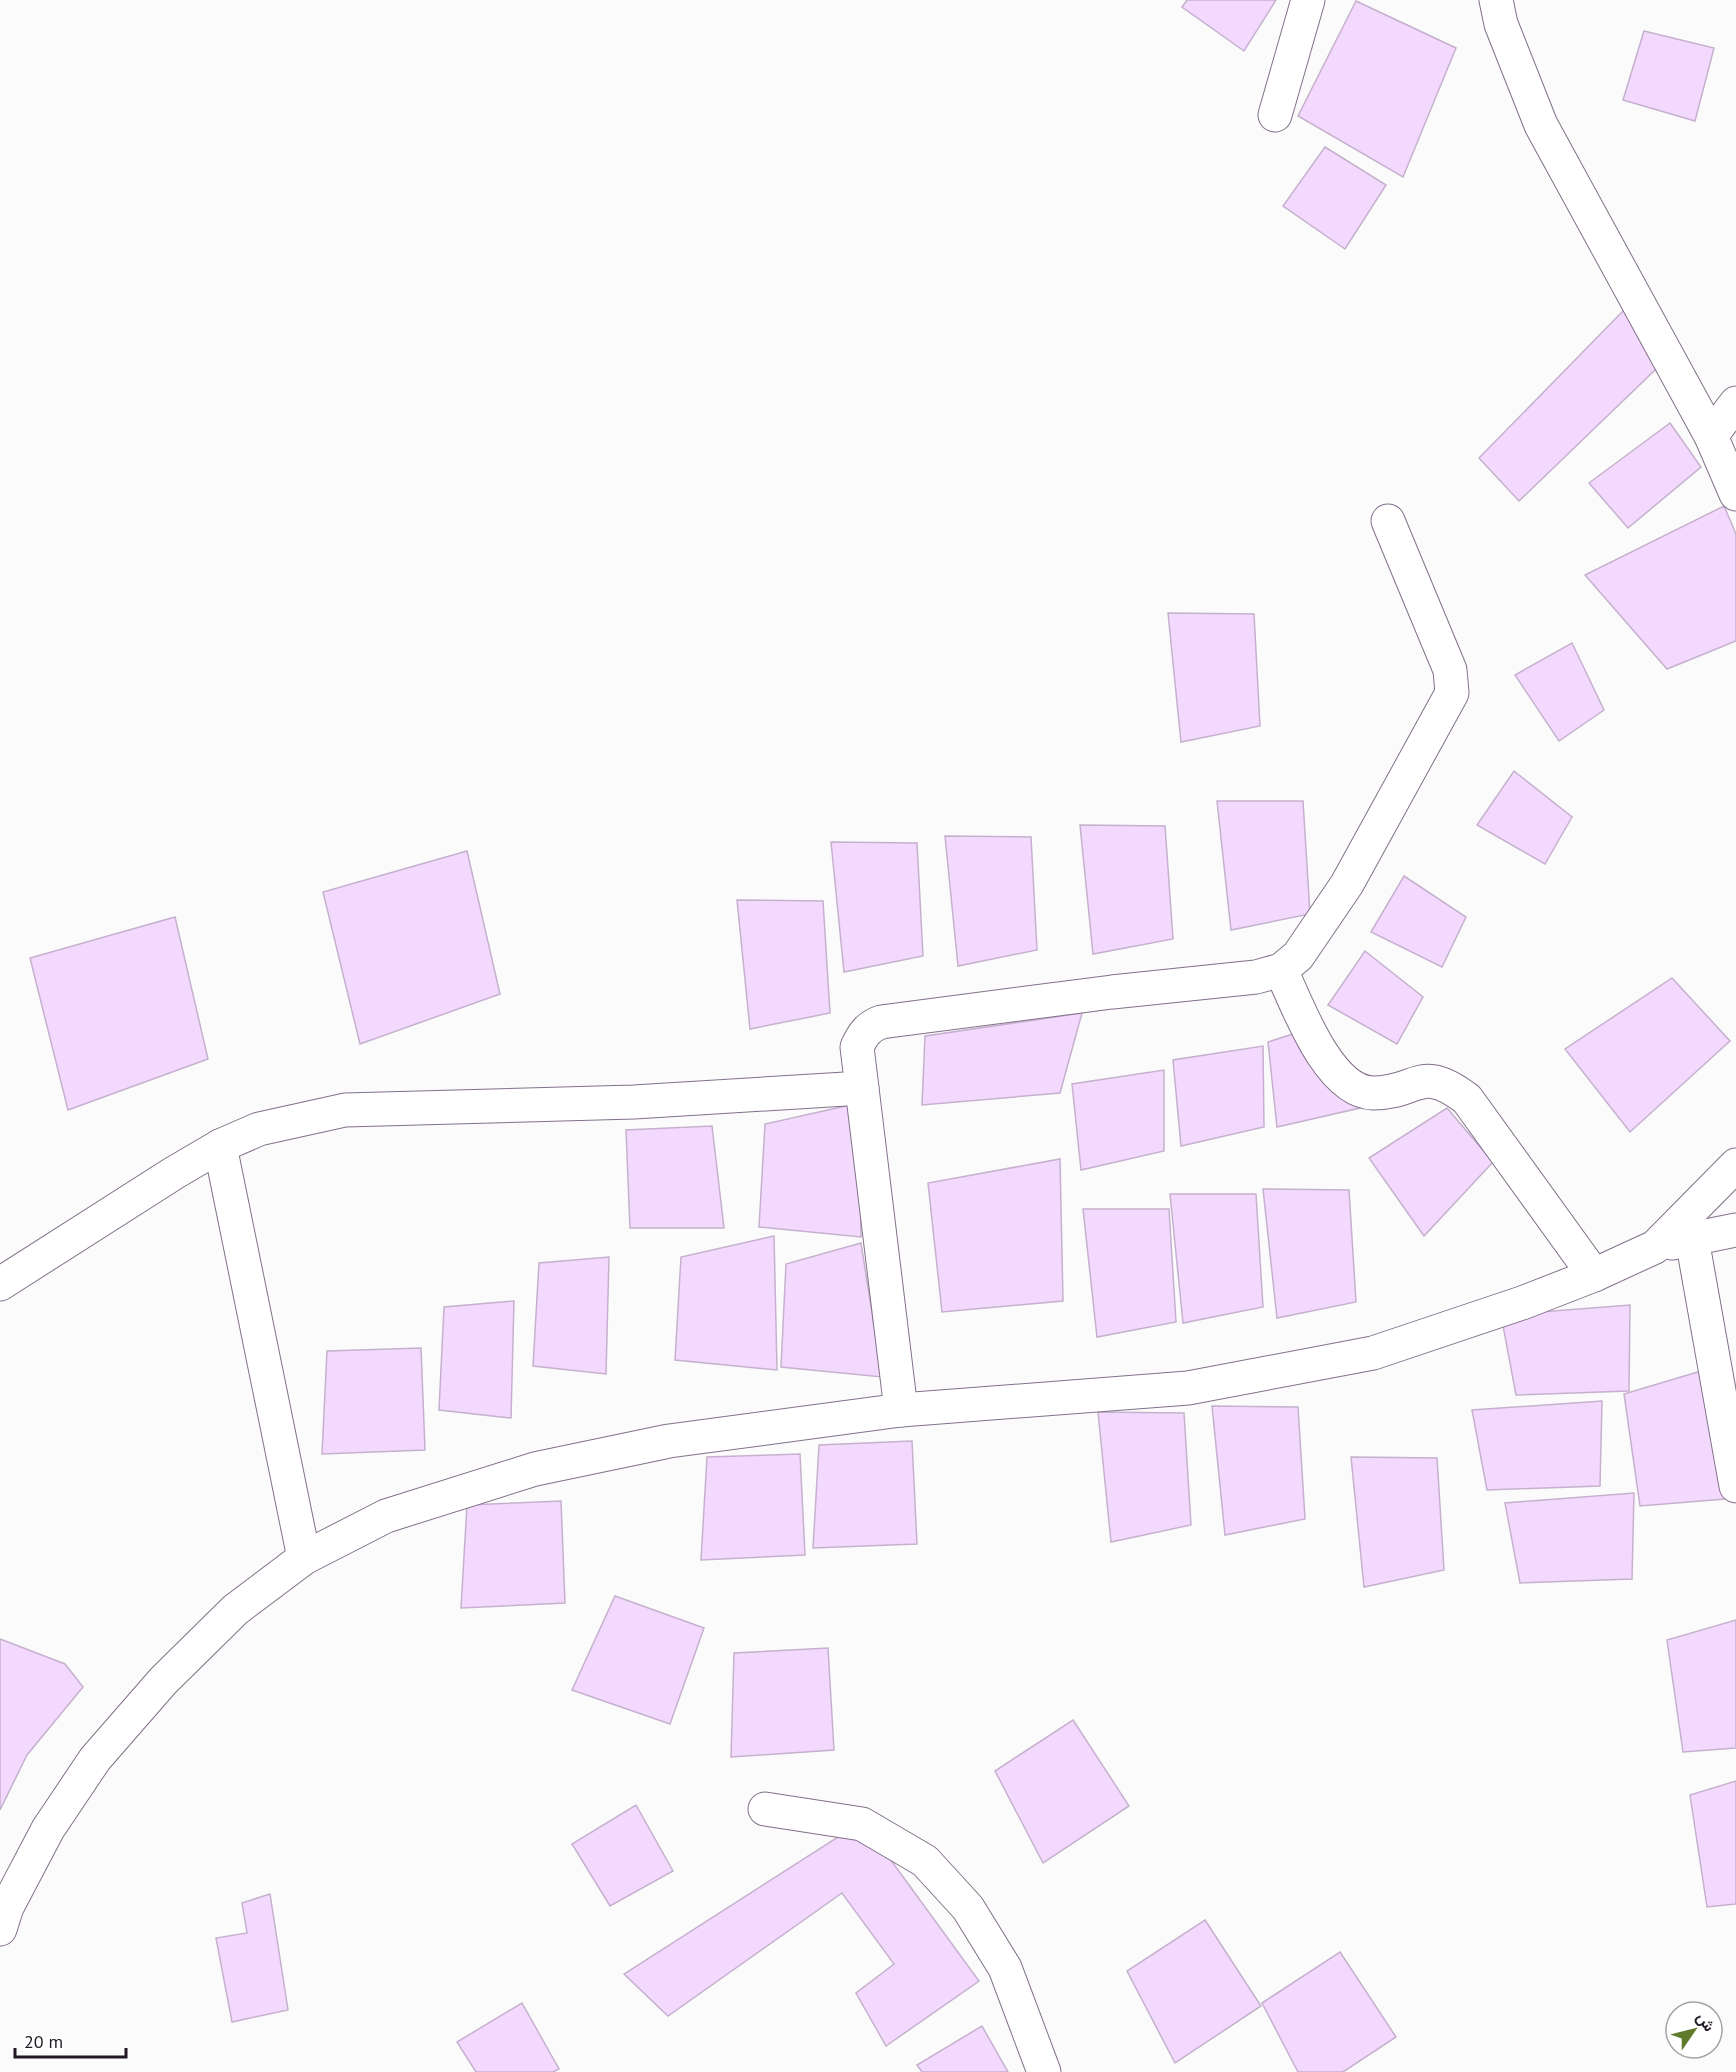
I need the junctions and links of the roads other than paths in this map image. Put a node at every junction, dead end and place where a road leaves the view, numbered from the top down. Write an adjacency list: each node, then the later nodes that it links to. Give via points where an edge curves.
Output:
1 (1308, 0): 3 (street)
2 (1496, 0): 5 (street, via 1501,24 1541,125)
3 (1275, 115)
4 (1736, 403): 5 (street)
5 (1711, 436): 6 (street)
6 (1736, 494)
7 (1388, 520): 8 (street, via 1450,670 1452,693 1347,884 1298,956)
8 (1281, 970): 9 (street, via 1256,977 881,1022 871,1026 857,1047); 15 (street, via 1328,1064 1355,1088 1370,1093 1386,1092 1433,1080 1450,1086 1467,1099)
9 (862, 1088): 10 (street, via 634,1102 345,1110 259,1129); 17 (street)
10 (220, 1146): 16 (street); 19 (street)
11 (1736, 1165): 14 (street)
12 (1736, 1230): 13 (street)
13 (1692, 1239): 14 (street); 18 (street)
14 (1655, 1247): 15 (street)
15 (1594, 1275): 17 (street, via 1522,1304 1373,1353 1188,1388)
16 (0, 1284)
17 (901, 1410): 19 (street, via 669,1441 535,1469 386,1516)
18 (1736, 1486)
19 (304, 1558): 21 (street, via 235,1610 163,1681 94,1759 48,1829)
20 (765, 1809): 22 (street, via 862,1824 925,1861 968,1908 1005,1968)
21 (0, 1929)
22 (1044, 2072)

